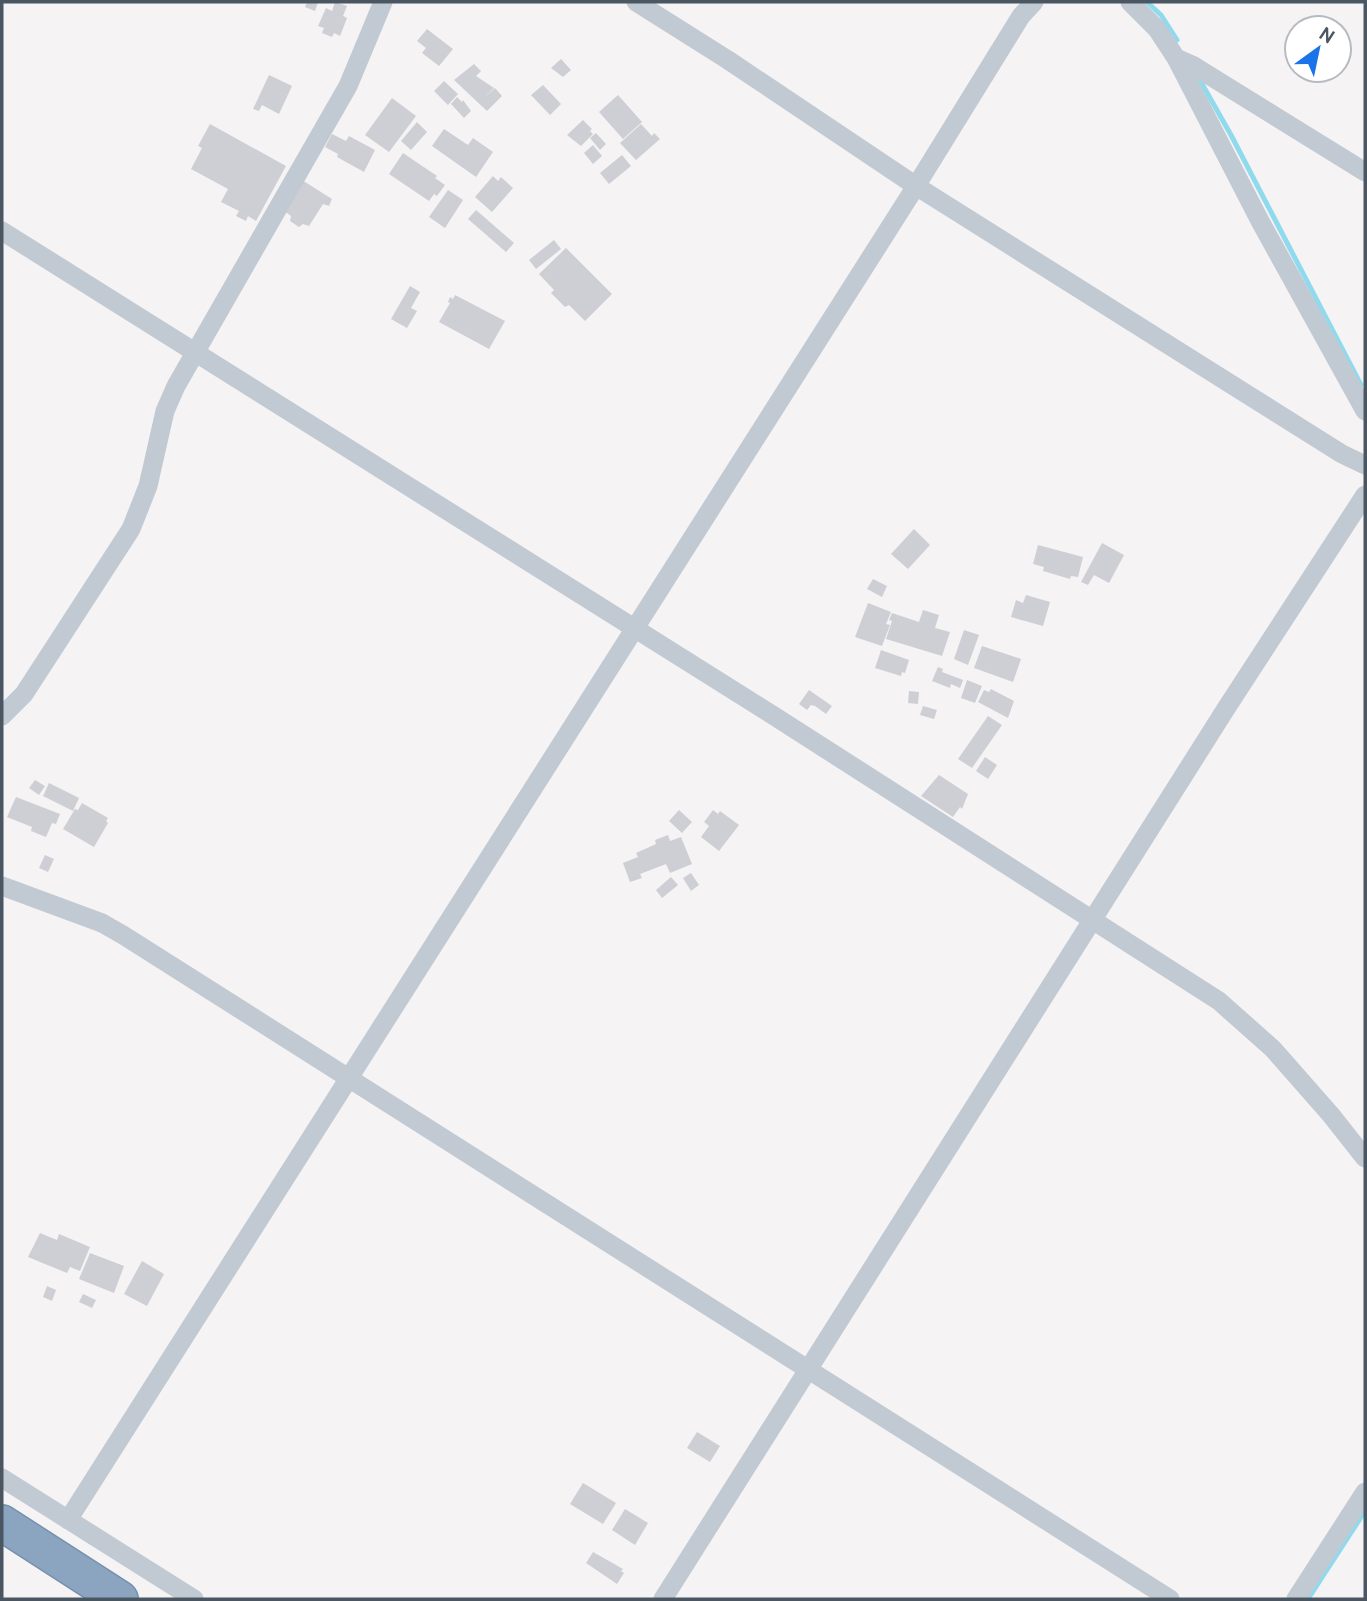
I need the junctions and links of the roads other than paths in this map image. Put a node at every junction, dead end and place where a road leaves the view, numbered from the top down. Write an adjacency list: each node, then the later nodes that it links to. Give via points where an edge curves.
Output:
1 (383, 2): 9 (street, via 348,86)
2 (636, 2): 7 (street)
3 (1034, 2): 7 (street)
4 (1130, 2): 5 (street, via 1157,29)
5 (1176, 58): 6 (street); 10 (street)
6 (1365, 172)
7 (916, 186): 11 (street); 13 (street)
8 (2, 231): 9 (street)
9 (196, 352): 13 (street); 14 (street, via 165,411 148,486 131,529 24,694)
10 (1365, 411)
11 (1365, 466)
12 (1365, 495): 16 (street)
13 (635, 631): 16 (street); 17 (street)
14 (2, 716)
15 (2, 886): 17 (street, via 102,923)
16 (1093, 920): 18 (street, via 1241,1020 1291,1069); 19 (street)
17 (349, 1080): 19 (street); 22 (street)
18 (1365, 1158)
19 (808, 1370): 26 (street); 27 (street)
20 (2, 1478): 22 (street)
21 (1365, 1492): 28 (street)
22 (68, 1520): 25 (street)
23 (2, 1523): 24 (highway)
24 (120, 1599)
25 (194, 1599)
26 (663, 1599)
27 (1170, 1599)
28 (1296, 1599)

